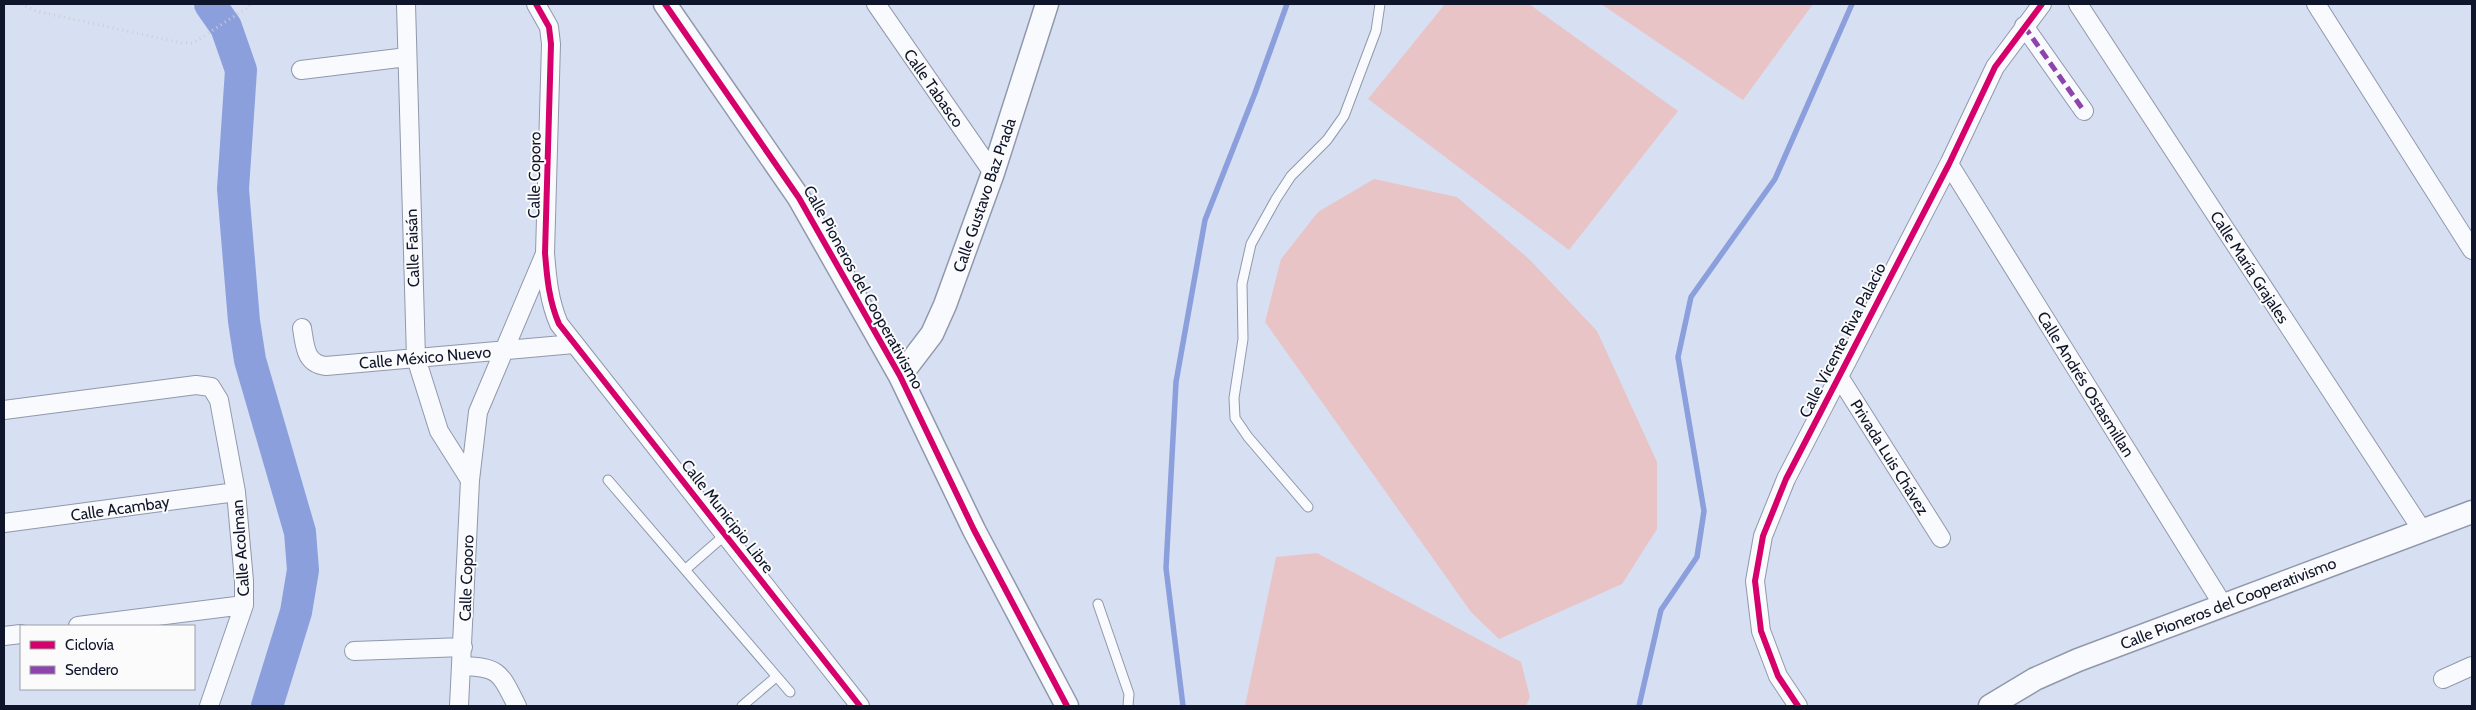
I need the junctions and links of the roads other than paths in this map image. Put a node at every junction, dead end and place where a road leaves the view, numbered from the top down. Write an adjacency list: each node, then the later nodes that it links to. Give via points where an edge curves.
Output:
1 (406, 4): 11 (street, Calle Faisán)
2 (536, 4): 17 (street, Calle Coporo, via 549,27 551,44)
3 (665, 4): 23 (street, Calle Pioneros del Cooperativismo, via 799,198)
4 (876, 4): 15 (street, Calle Tabasco)
5 (1047, 4): 15 (street, Calle Gustavo Baz Prada)
6 (1380, 4): 28 (lane, via 1376,31 1344,116 1327,140 1291,176 1276,199 1250,244 1242,284 1242,340 1234,398 1235,418)
7 (2042, 4): 10 (street, Calle Vicente Riva Palacio)
8 (2078, 4): 31 (street, Calle María Grajales)
9 (2316, 4): 16 (street)
10 (2024, 26): 13 (street); 14 (street, Calle Vicente Riva Palacio, via 1995,67)
11 (407, 57): 12 (street); 21 (street, Calle Faisán)
12 (301, 70)
13 (2084, 111)
14 (1949, 164): 22 (street, Calle Vicente Riva Palacio); 37 (street, Calle Andrés Ostasmillan)
15 (993, 173): 23 (street, Calle Gustavo Baz Prada, via 932,334)
16 (2472, 250)
17 (545, 253): 19 (street, Calle Coporo, via 552,308); 20 (street, Calle Coporo)
18 (302, 328): 21 (street, Calle México Nuevo, via 306,351 317,365)
19 (574, 344): 20 (street, Calle México Nuevo); 32 (street, Calle Municipio Libre)
20 (504, 349): 21 (street, Calle México Nuevo); 25 (street, Calle Coporo, via 478,412)
21 (416, 358): 25 (street, Calle Faisán, via 439,431)
22 (1838, 375): 33 (street, Privada Luis Chávez); 55 (street, Calle Vicente Riva Palacio, via 1786,479 1764,536 1755,581 1761,631 1778,676)
23 (900, 376): 53 (street, Calle Pioneros del Cooperativismo, via 974,530)
24 (4, 410): 27 (street, Calle Acolman, via 196,385 212,387 219,400)
25 (470, 480): 41 (street, Calle Coporo)
26 (608, 480): 34 (lane)
27 (236, 492): 30 (street, Calle Acambay); 35 (street, Calle Acolman)
28 (1308, 507)
29 (2472, 512): 31 (street, Calle Pioneros del Cooperativismo)
30 (4, 523)
31 (2422, 530): 37 (street, Calle Pioneros del Cooperativismo)
32 (726, 535): 34 (lane); 52 (street, Calle Municipio Libre)
33 (1941, 538)
34 (686, 568): 45 (lane)
35 (244, 604): 38 (street); 48 (street, Calle Acolman)
36 (1098, 604): 54 (lane, via 1129,694)
37 (2223, 605): 56 (street, Calle Pioneros del Cooperativismo, via 2078,660 2035,679)
38 (86, 625)
39 (20, 634): 40 (street)
40 (4, 636)
41 (463, 647): 42 (street); 43 (street, Calle Coporo)
42 (354, 651)
43 (462, 666): 49 (street, Calle Coporo); 50 (street, via 486,667 499,674)
44 (2472, 666): 46 (street)
45 (776, 677): 47 (lane); 51 (lane)
46 (2443, 679)
47 (790, 692)
48 (209, 706)
49 (459, 706)
50 (517, 706)
51 (742, 706)
52 (860, 706)
53 (1067, 706)
54 (1128, 706)
55 (1798, 706)
56 (1990, 706)

